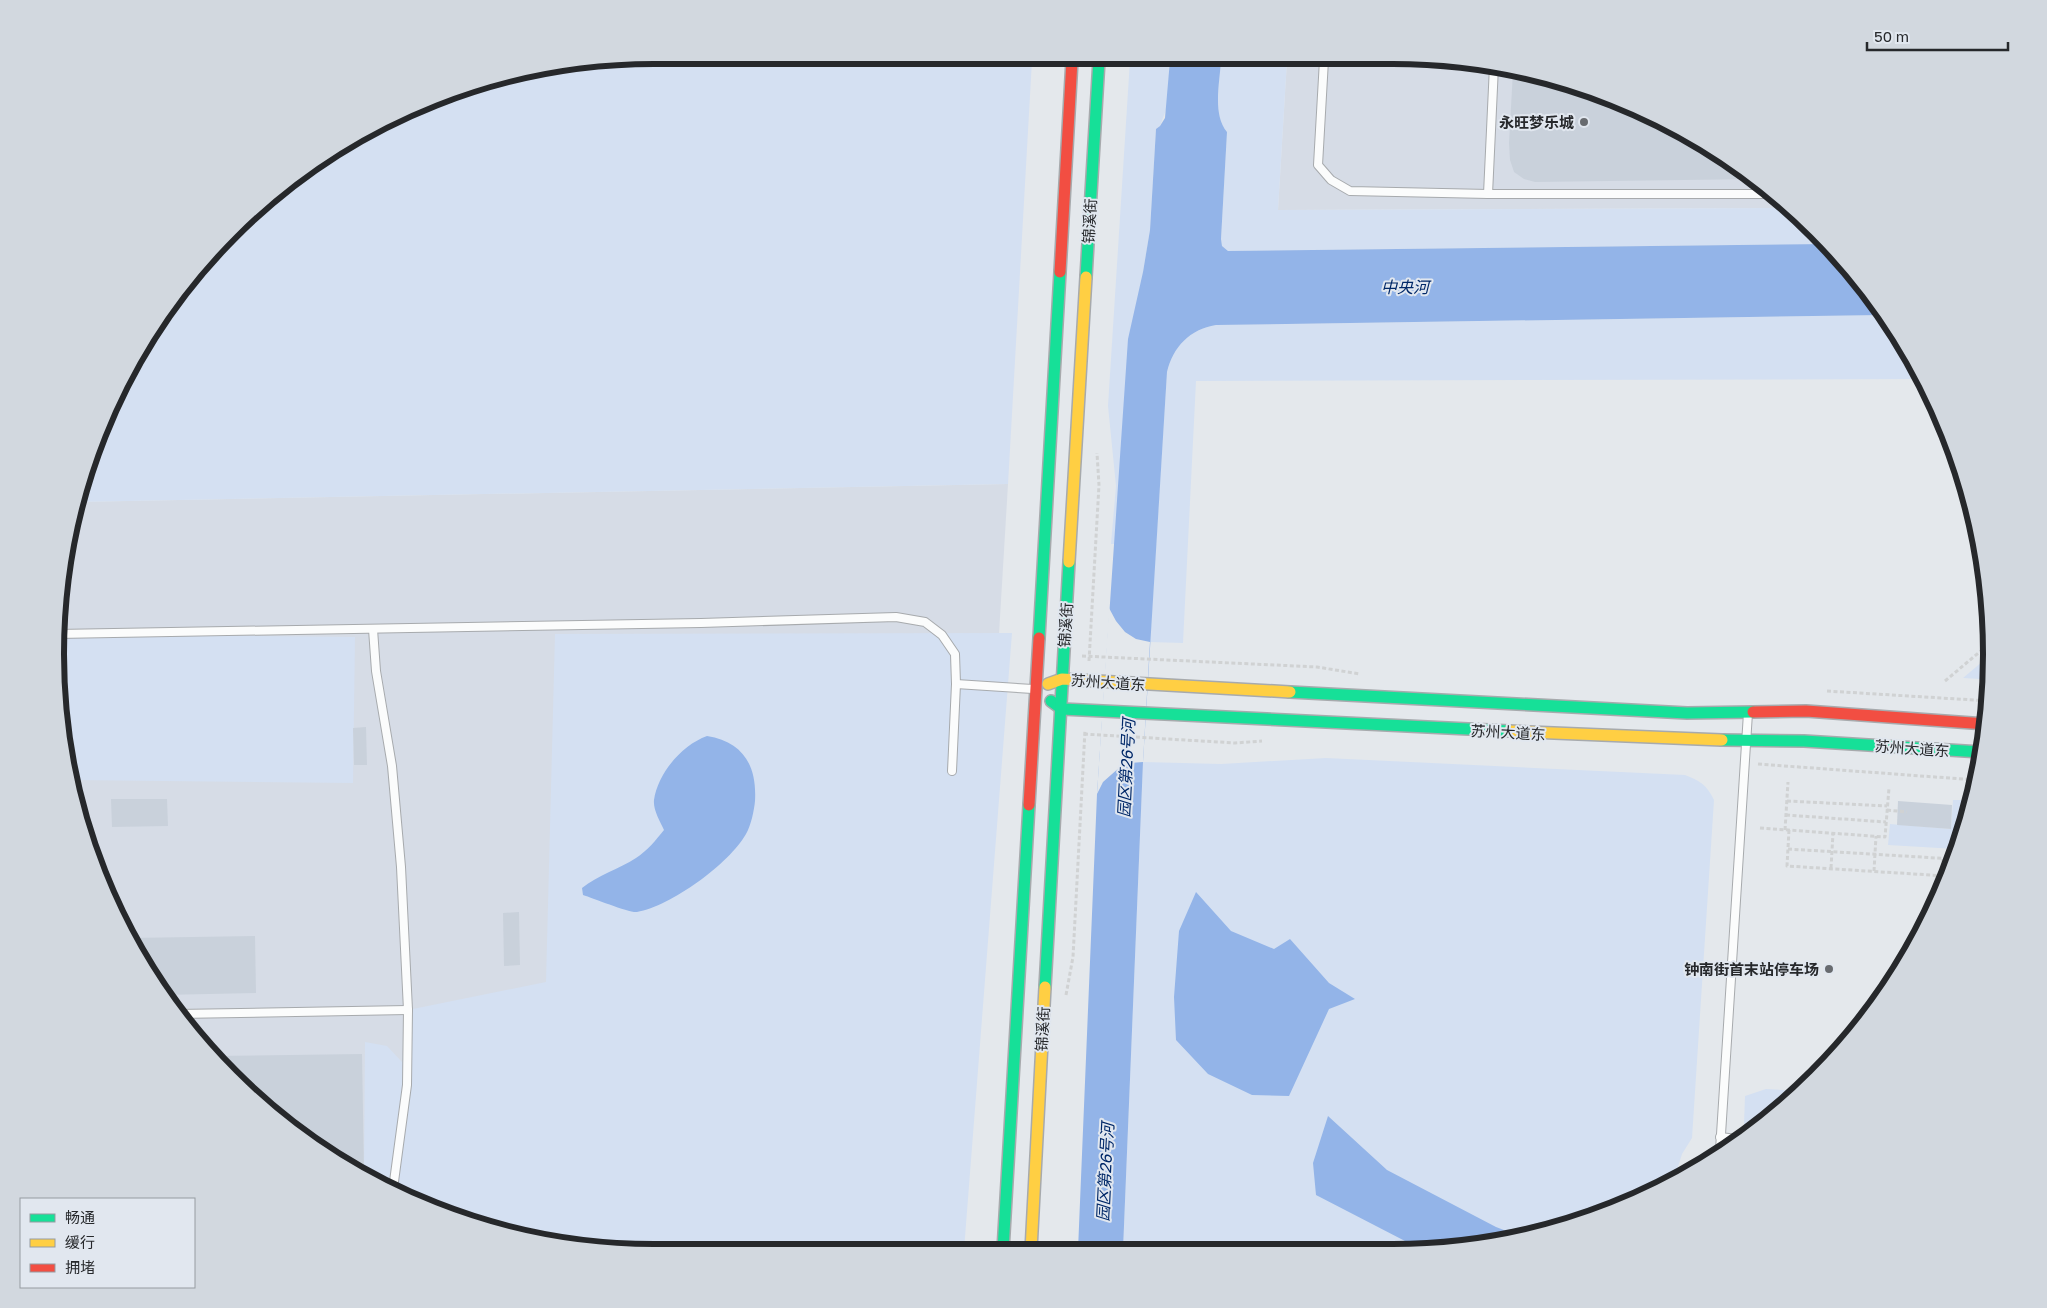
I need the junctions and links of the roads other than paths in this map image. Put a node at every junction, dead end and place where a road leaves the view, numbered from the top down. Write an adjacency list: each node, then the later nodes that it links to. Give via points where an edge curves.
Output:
1 (1072, 64): 11 (main road, 锦溪街)
2 (1099, 64): 9 (main road, 锦溪街)
3 (1324, 64): 5 (lane, via 1318,164 1331,180 1350,191)
4 (1494, 73): 5 (lane)
5 (1488, 194): 6 (lane)
6 (1762, 194)
7 (373, 630): 8 (lane); 10 (lane, via 896,616 925,622 942,635 955,654); 18 (lane, via 376,671 393,775)
8 (65, 634)
9 (1062, 679): 11 (main road, 苏州大道东); 12 (main road, 锦溪街); 13 (main road, 苏州大道东, via 1688,713)
10 (956, 684): 11 (lane); 17 (lane)
11 (1035, 689): 12 (main road, 苏州大道东); 24 (main road, 锦溪街)
12 (1062, 709): 15 (main road, 苏州大道东); 25 (main road, 锦溪街)
13 (1748, 713): 14 (main road, 苏州大道东, via 1806,711); 15 (lane)
14 (1979, 723)
15 (1746, 742): 16 (main road, 苏州大道东, via 1804,741); 20 (lane)
16 (1975, 752)
17 (952, 771)
18 (408, 1010): 19 (lane); 23 (lane, via 407,1084)
19 (187, 1014)
20 (1720, 1137): 21 (lane); 22 (lane)
21 (1730, 1138)
22 (1720, 1146)
23 (394, 1183)
24 (1003, 1244)
25 (1031, 1244)

